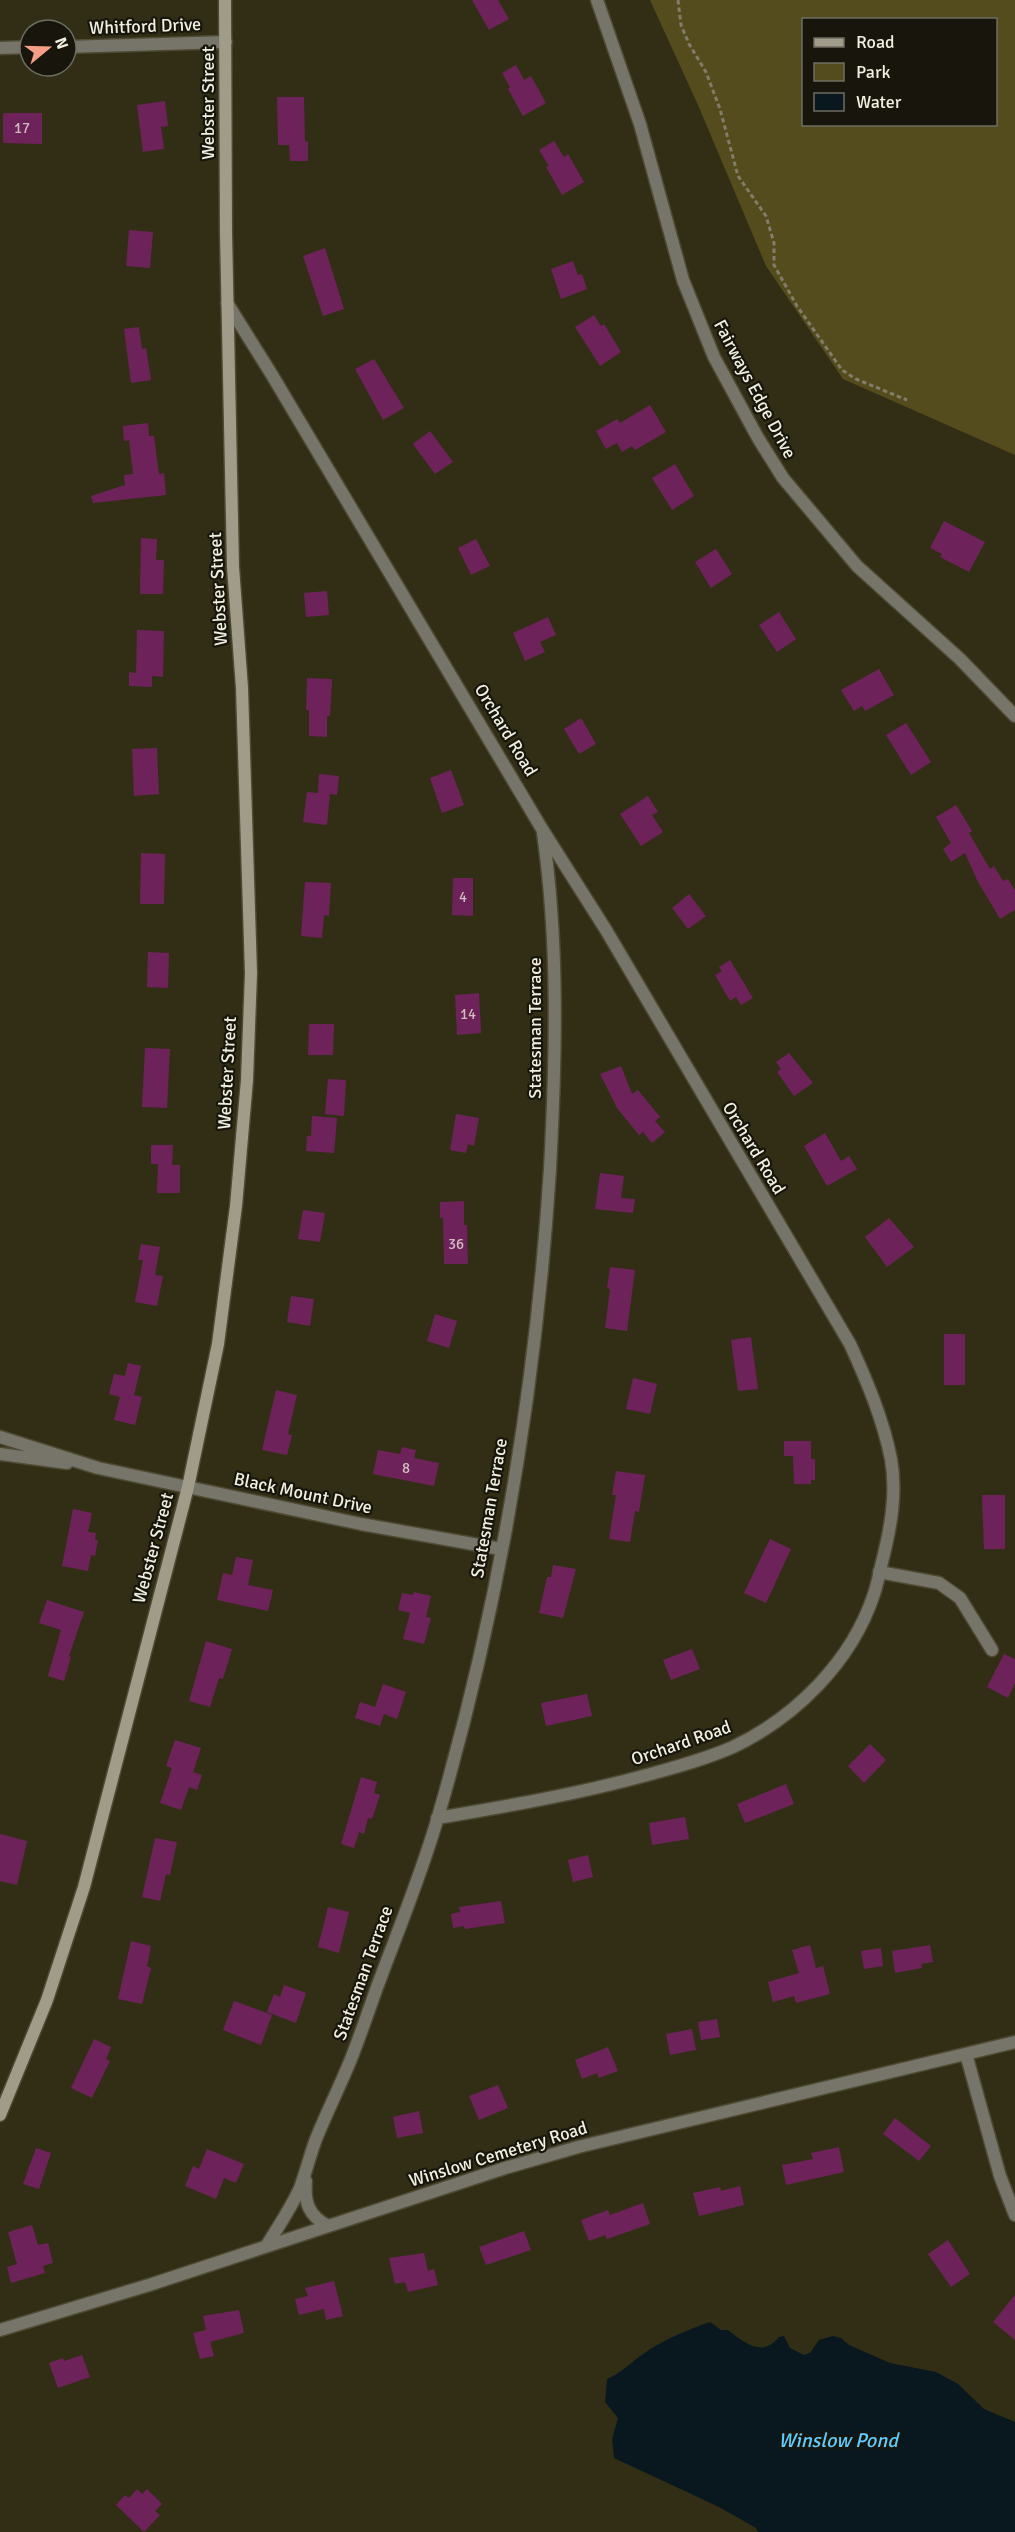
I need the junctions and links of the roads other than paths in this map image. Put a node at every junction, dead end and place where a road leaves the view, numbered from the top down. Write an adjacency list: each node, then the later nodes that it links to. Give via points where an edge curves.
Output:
1 (225, 0): 3 (street, Webster Street)
2 (597, 0): 8 (street, Fairways Edge Drive, via 640,124 683,280 714,357 758,438 783,478 857,566 960,659)
3 (226, 42): 5 (street, Whitford Drive); 7 (street, Webster Street)
4 (18, 47): 6 (street)
5 (78, 47)
6 (0, 48)
7 (227, 303): 9 (street, Orchard Road); 13 (street, Webster Street, via 233,567 242,688 251,973 247,1080 234,1217 218,1344)
8 (1015, 716)
9 (542, 829): 14 (street, Statesman Terrace, via 550,882 555,992 553,1116 534,1344); 15 (street, Orchard Road, via 606,930 850,1344 870,1389 891,1460 892,1519)
10 (0, 1437): 12 (street, Black Mount Drive)
11 (0, 1454): 12 (street, Black Mount Drive)
12 (98, 1467): 13 (street, Black Mount Drive)
13 (188, 1487): 14 (street, Black Mount Drive); 20 (street, Webster Street, via 84,1887 47,2000)
14 (501, 1549): 17 (street, Statesman Terrace, via 483,1641)
15 (879, 1572): 16 (street, via 939,1583 960,1598); 17 (street, Orchard Road, via 874,1594 845,1650 825,1677 772,1726 732,1747 654,1773 539,1801)
16 (992, 1650)
17 (437, 1818): 21 (street, Statesman Terrace, via 355,2047)
18 (1015, 2042): 19 (street, Winslow Cemetery Road)
19 (966, 2054): 22 (street); 23 (street, Winslow Cemetery Road, via 578,2147)
20 (0, 2115)
21 (307, 2165): 23 (street, Statesman Terrace, via 307,2204 314,2217); 24 (street, Statesman Terrace, via 300,2188)
22 (1015, 2215)
23 (328, 2226): 24 (street, Winslow Cemetery Road)
24 (267, 2245): 25 (street, Winslow Cemetery Road)
25 (0, 2330)

